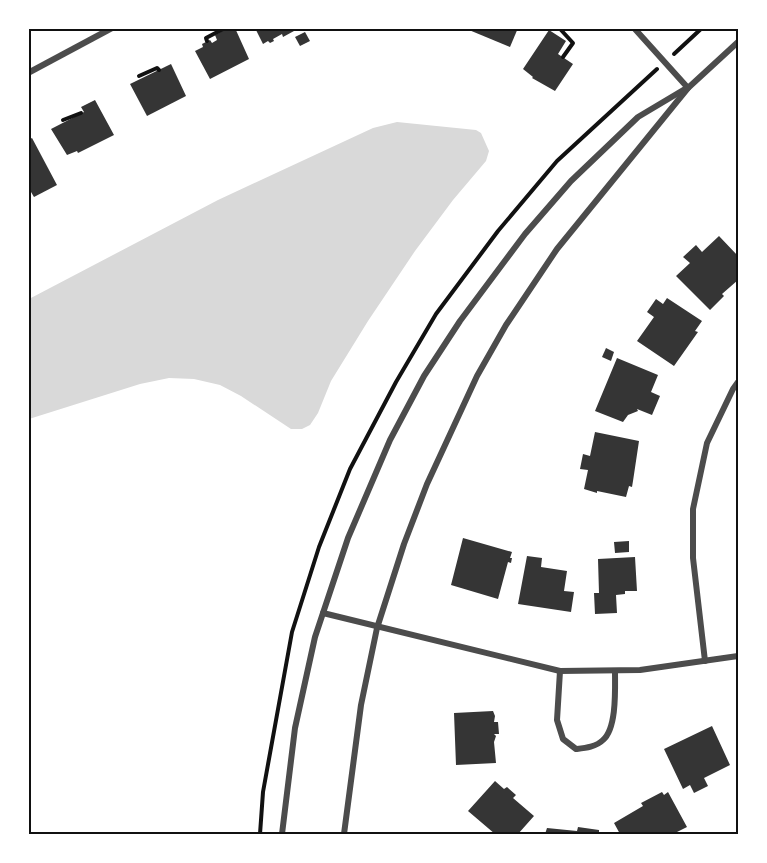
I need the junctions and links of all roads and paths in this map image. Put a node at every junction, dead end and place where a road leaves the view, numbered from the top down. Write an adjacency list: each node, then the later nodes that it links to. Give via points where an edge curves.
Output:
1 (112, 28): 11 (street)
2 (225, 28): 6 (path, via 206,38)
3 (634, 28): 13 (street)
4 (702, 28): 8 (path)
5 (561, 30): 9 (path, via 573,43)
6 (207, 41)
7 (738, 42): 13 (street)
8 (676, 52)
9 (563, 57)
10 (159, 70): 12 (path)
11 (28, 73)
12 (140, 76)
13 (688, 88): 18 (street, via 638,117 571,181 525,234 460,321 424,376 390,440 348,538); 19 (street, via 557,249 506,325 427,484)
14 (81, 114): 15 (path)
15 (63, 120)
16 (738, 382): 21 (street, via 707,443 693,509 693,558)
17 (306, 588): 24 (path, via 292,632 277,707)
18 (322, 613): 19 (street); 25 (street, via 295,728)
19 (377, 628): 22 (street); 26 (street, via 361,705)
20 (738, 656): 21 (street)
21 (705, 661): 23 (street)
22 (560, 671): 23 (street); 23 (street, via 557,720 563,739 576,749 604,740 611,728)
23 (615, 671)
24 (260, 834)
25 (282, 834)
26 (344, 834)

